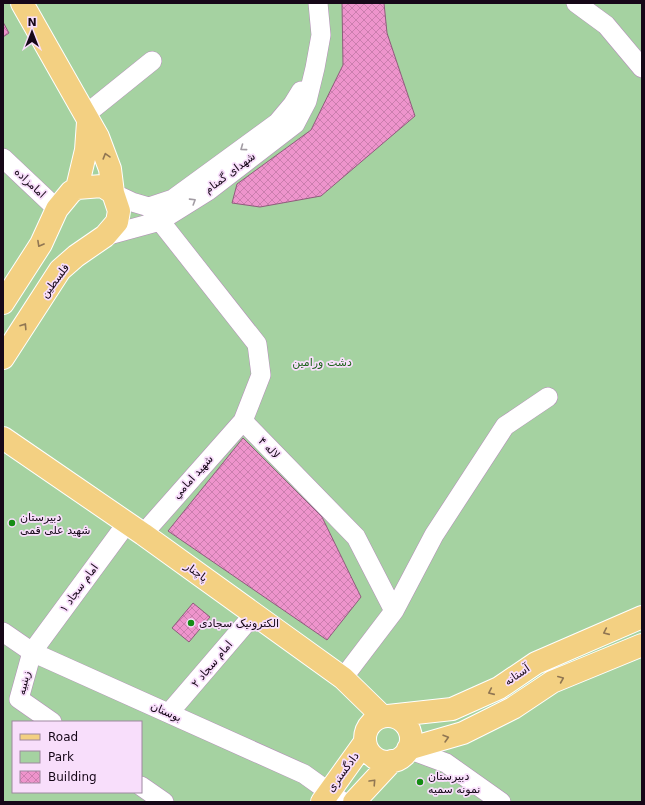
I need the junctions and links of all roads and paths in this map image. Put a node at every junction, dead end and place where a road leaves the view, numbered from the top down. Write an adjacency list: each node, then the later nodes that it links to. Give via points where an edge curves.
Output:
1 (318, 3): 11 (street, شهدای گمنام, via 321,35 315,68 307,101 295,124 208,191)
2 (576, 3): 5 (street, via 606,25)
3 (23, 4): 6 (main road, فلسطین)
4 (152, 61): 6 (street)
5 (642, 68)
6 (87, 118): 8 (main road, via 86,150); 9 (main road, فلسطین, one-way to 6, via 104,148)
7 (3, 158): 10 (street, امامزاده)
8 (77, 188): 9 (main road, via 102,186); 10 (main road)
9 (114, 193): 11 (street); 12 (main road, فلسطین, via 120,210 117,222)
10 (57, 209): 13 (main road, one-way to 13, via 41,244)
11 (155, 214): 12 (street, شهدای گمنام, via 134,226); 16 (street, via 257,344 261,375)
12 (105, 236): 14 (main road, فلسطین, one-way to 12, via 60,270)
13 (3, 303)
14 (5, 350)
15 (548, 397): 19 (street, via 505,426 434,536)
16 (243, 421): 18 (street, شهيد امامي); 19 (street, لاله ۴, via 356,537)
17 (3, 438): 18 (main road, پاچنار)
18 (135, 528): 20 (main road, پاچنار); 24 (street, امام سجاد ۱)
19 (394, 611): 25 (street)
20 (254, 614): 25 (main road, پاچنار); 26 (street, امام سجاد ۲)
21 (642, 617): 27 (main road, آستانه, one-way to 27, via 536,663 499,688 452,710)
22 (3, 632): 24 (street, بوستان)
23 (642, 645): 30 (main road, one-way to 23, via 463,733 513,708 552,682)
24 (32, 652): 26 (street, بوستان); 28 (street, زينبيه, via 19,699)
25 (343, 678): 27 (main road, پاچنار)
26 (169, 713): 32 (street, بوستان, via 304,774)
27 (385, 716): 29 (main road, via 367,728); 30 (main road, via 395,717 406,725 411,736)
28 (51, 721)
29 (365, 742): 30 (main road, via 371,755 384,762); 32 (main road, دادگستری)
30 (400, 755): 34 (main road, one-way to 30); 35 (street, via 446,764)
31 (142, 787): 33 (street)
32 (332, 798)
33 (164, 802)
34 (354, 802)
35 (501, 802)

